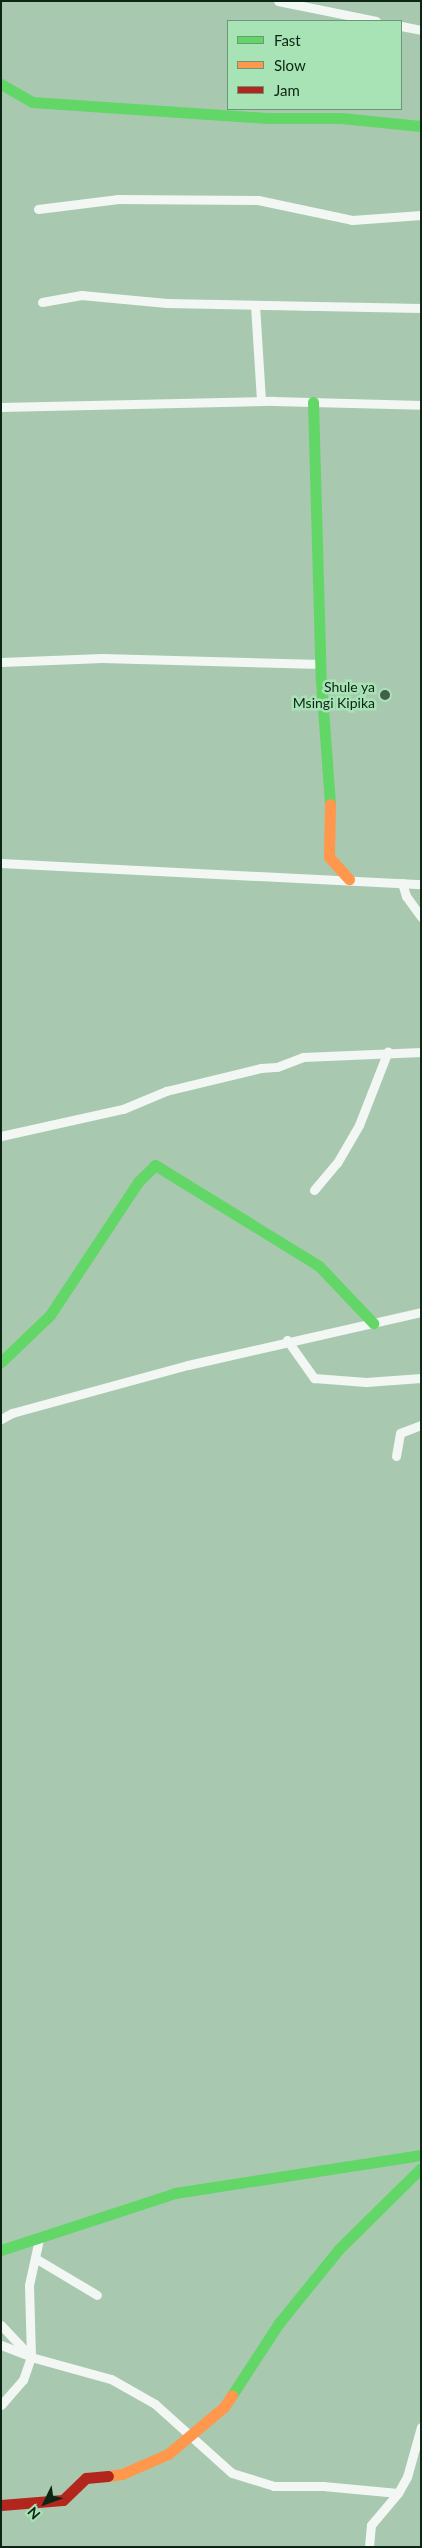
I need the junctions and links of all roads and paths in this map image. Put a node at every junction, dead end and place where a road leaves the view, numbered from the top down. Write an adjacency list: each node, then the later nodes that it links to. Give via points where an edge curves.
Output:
1 (278, 1): 2 (street)
2 (371, 20)
3 (402, 26): 4 (street)
4 (421, 30)
5 (1, 84): 6 (street, via 32,102 266,118 341,118)
6 (421, 126)
7 (38, 209): 8 (street, via 118,200 258,200 352,220)
8 (421, 215)
9 (42, 302): 10 (street, via 80,295 167,303)
10 (255, 305): 11 (street); 12 (street)
11 (421, 308)
12 (261, 401): 13 (street); 15 (street)
13 (313, 402): 14 (street); 17 (street)
14 (421, 405)
15 (1, 407)
16 (1, 662): 17 (street, via 102,658)
17 (320, 664): 19 (street, via 331,826 328,856)
18 (1, 863): 19 (street)
19 (349, 879): 20 (street)
20 (402, 883): 21 (street); 22 (street, via 406,896)
21 (421, 884)
22 (421, 916)
23 (388, 1051): 24 (street); 25 (street, via 303,1057 277,1067 166,1091 123,1109); 26 (street, via 359,1125 336,1163)
24 (421, 1052)
25 (1, 1136)
26 (314, 1190)
27 (421, 1312): 28 (street)
28 (373, 1324): 29 (street); 30 (street, via 319,1266 289,1245 202,1197 155,1165 133,1189 50,1315)
29 (287, 1340): 31 (street, via 314,1378 366,1382); 32 (street, via 238,1356 188,1365 12,1413)
30 (1, 1362)
31 (421, 1378)
32 (1, 1419)
33 (421, 1424): 34 (street, via 400,1434)
34 (396, 1456)
35 (421, 2155): 37 (street, via 175,2193)
36 (421, 2168): 46 (street, via 339,2249 280,2323 224,2407)
37 (38, 2239): 38 (street); 39 (street)
38 (1, 2250)
39 (35, 2258): 40 (street); 43 (street, via 29,2285)
40 (97, 2294)
41 (1, 2325): 43 (street)
42 (1, 2345): 43 (street)
43 (31, 2357): 44 (street, via 22,2380); 46 (street, via 111,2380 154,2404)
44 (1, 2405)
45 (421, 2427): 47 (street, via 407,2476)
46 (188, 2435): 47 (street, via 232,2474 274,2486 323,2486); 48 (street, via 168,2454 122,2474 86,2478 63,2500)
47 (398, 2493): 49 (street, via 371,2525)
48 (1, 2505)
49 (369, 2547)

